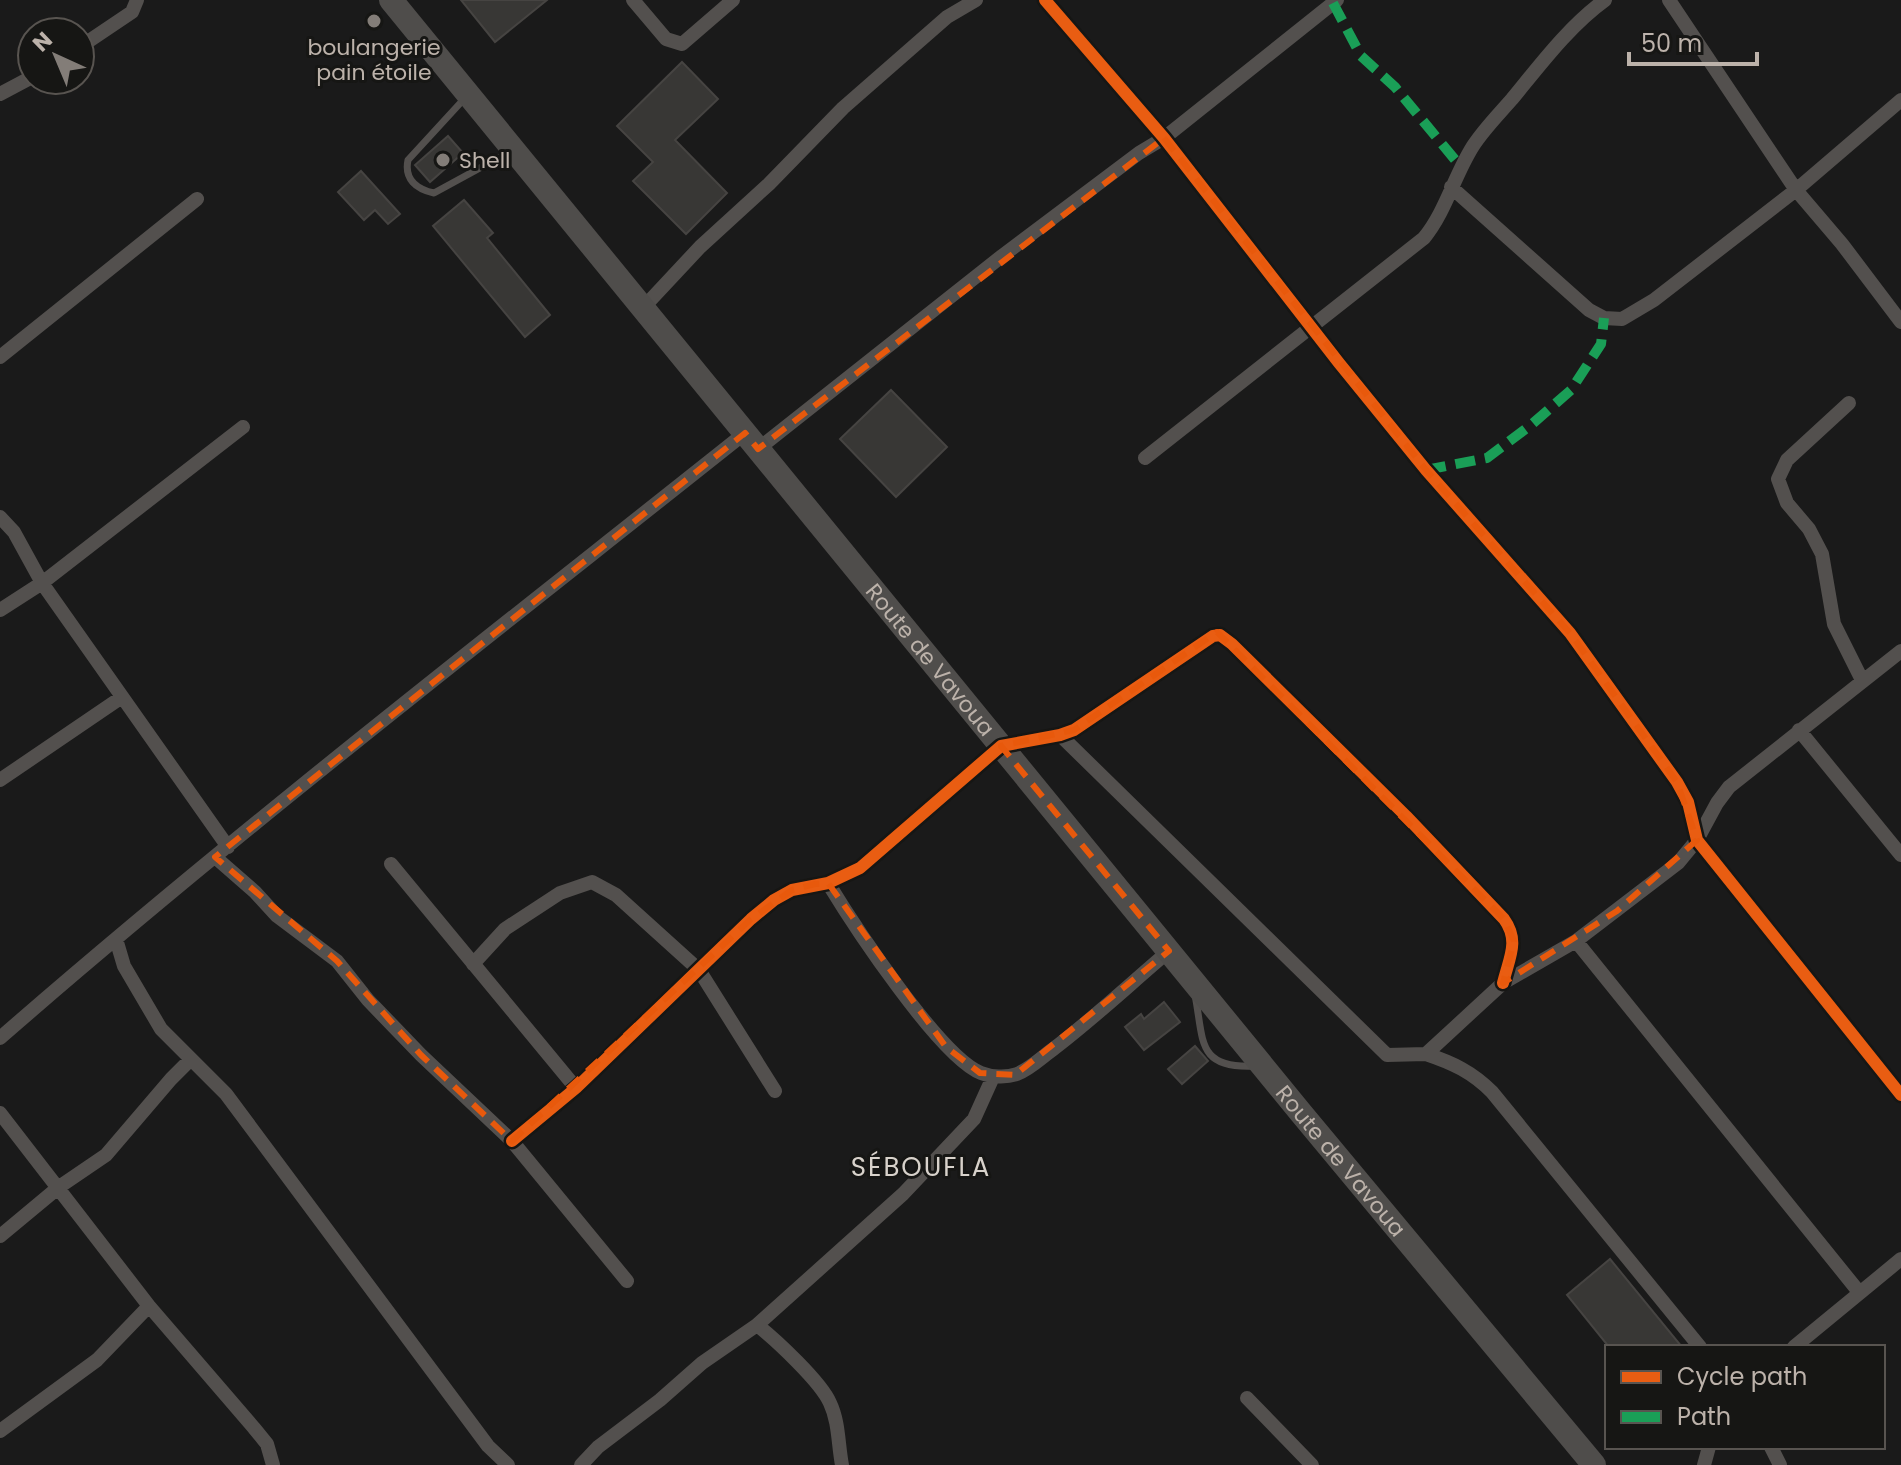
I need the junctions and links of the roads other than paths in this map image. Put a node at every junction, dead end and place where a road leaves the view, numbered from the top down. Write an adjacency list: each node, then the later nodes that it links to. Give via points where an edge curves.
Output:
1 (120, 0): 10 (street)
2 (391, 0): 12 (main road, Route de Vavoua)
3 (633, 0): 4 (street, via 666,39 682,44)
4 (733, 0)
5 (976, 0): 19 (street, via 947,17 843,108)
6 (1045, 0): 14 (street)
7 (1605, 0): 16 (street, via 1543,61 1474,145)
8 (1333, 1): 14 (street)
9 (1675, 3): 17 (street)
10 (135, 6): 11 (street)
11 (96, 35)
12 (468, 95): 15 (main road, Route de Vavoua); 15 (lane, via 408,160 411,180 420,190 434,193)
13 (1901, 100): 17 (street)
14 (1164, 138): 21 (street); 25 (street)
15 (513, 150): 19 (main road, Route de Vavoua)
16 (1451, 187): 17 (street, via 1589,310 1622,319); 21 (street, via 1438,221 1424,238)
17 (1796, 190): 20 (street)
18 (197, 199): 22 (street)
19 (643, 308): 25 (main road, Route de Vavoua)
20 (1901, 322)
21 (1311, 328): 26 (street); 37 (street, via 1426,470 1570,633 1677,782)
22 (0, 357)
23 (1849, 403): 31 (street, via 1787,460 1778,479 1787,503 1822,554 1834,624)
24 (243, 427): 28 (street)
25 (752, 441): 35 (main road, Route de Vavoua); 38 (street)
26 (1145, 458)
27 (0, 517): 28 (street)
28 (42, 583): 29 (street); 32 (street)
29 (0, 610)
30 (1898, 656): 31 (street)
31 (1862, 680): 33 (street)
32 (122, 697): 36 (street); 38 (street)
33 (1799, 730): 37 (street, via 1729,787); 39 (street)
34 (1060, 735): 35 (street); 49 (street, via 1220,635 1504,919 1514,941); 51 (street, via 1387,1055)
35 (1001, 746): 42 (street, via 860,868); 45 (main road, Route de Vavoua)
36 (0, 780)
37 (1697, 840): 44 (street, via 1678,863); 57 (street)
38 (228, 847): 40 (street)
39 (1901, 855)
40 (215, 857): 43 (street); 59 (street, via 277,916 337,961 421,1055)
41 (391, 864): 46 (street)
42 (828, 883): 47 (street, via 792,890 774,900); 54 (street, via 946,1047)
43 (116, 939): 50 (street); 52 (street, via 124,966 161,1029)
44 (1576, 941): 49 (street); 64 (street)
45 (1169, 951): 48 (main road, Route de Vavoua); 54 (street, via 1027,1068)
46 (473, 964): 47 (street, via 505,929 560,893 592,882 616,895); 55 (street)
47 (699, 970): 55 (street); 56 (street)
48 (1191, 977): 53 (main road, Route de Vavoua); 53 (lane, via 1200,1037 1215,1060 1233,1067)
49 (1503, 983): 51 (street)
50 (0, 1038)
51 (1426, 1054): 67 (street, via 1474,1074 1492,1092)
52 (190, 1060): 60 (street, via 106,1155); 72 (street, via 226,1094 488,1446)
53 (1263, 1066): 76 (main road, Route de Vavoua)
54 (993, 1077): 66 (street, via 974,1119 913,1184)
55 (576, 1088): 59 (street)
56 (775, 1091)
57 (1901, 1095)
58 (0, 1113): 60 (street)
59 (512, 1141): 63 (street)
60 (59, 1187): 61 (street); 65 (street)
61 (0, 1236)
62 (1901, 1259): 64 (street)
63 (627, 1281)
64 (1859, 1292): 68 (street)
65 (149, 1306): 70 (street, via 97,1360); 71 (street, via 267,1444)
66 (757, 1325): 73 (street, via 702,1363); 74 (street, via 830,1400)
67 (1698, 1345)
68 (1796, 1345)
69 (1247, 1398): 75 (street)
70 (0, 1431)
71 (273, 1465)
72 (508, 1465)
73 (581, 1465)
74 (842, 1465)
75 (1312, 1465)
76 (1594, 1465)

